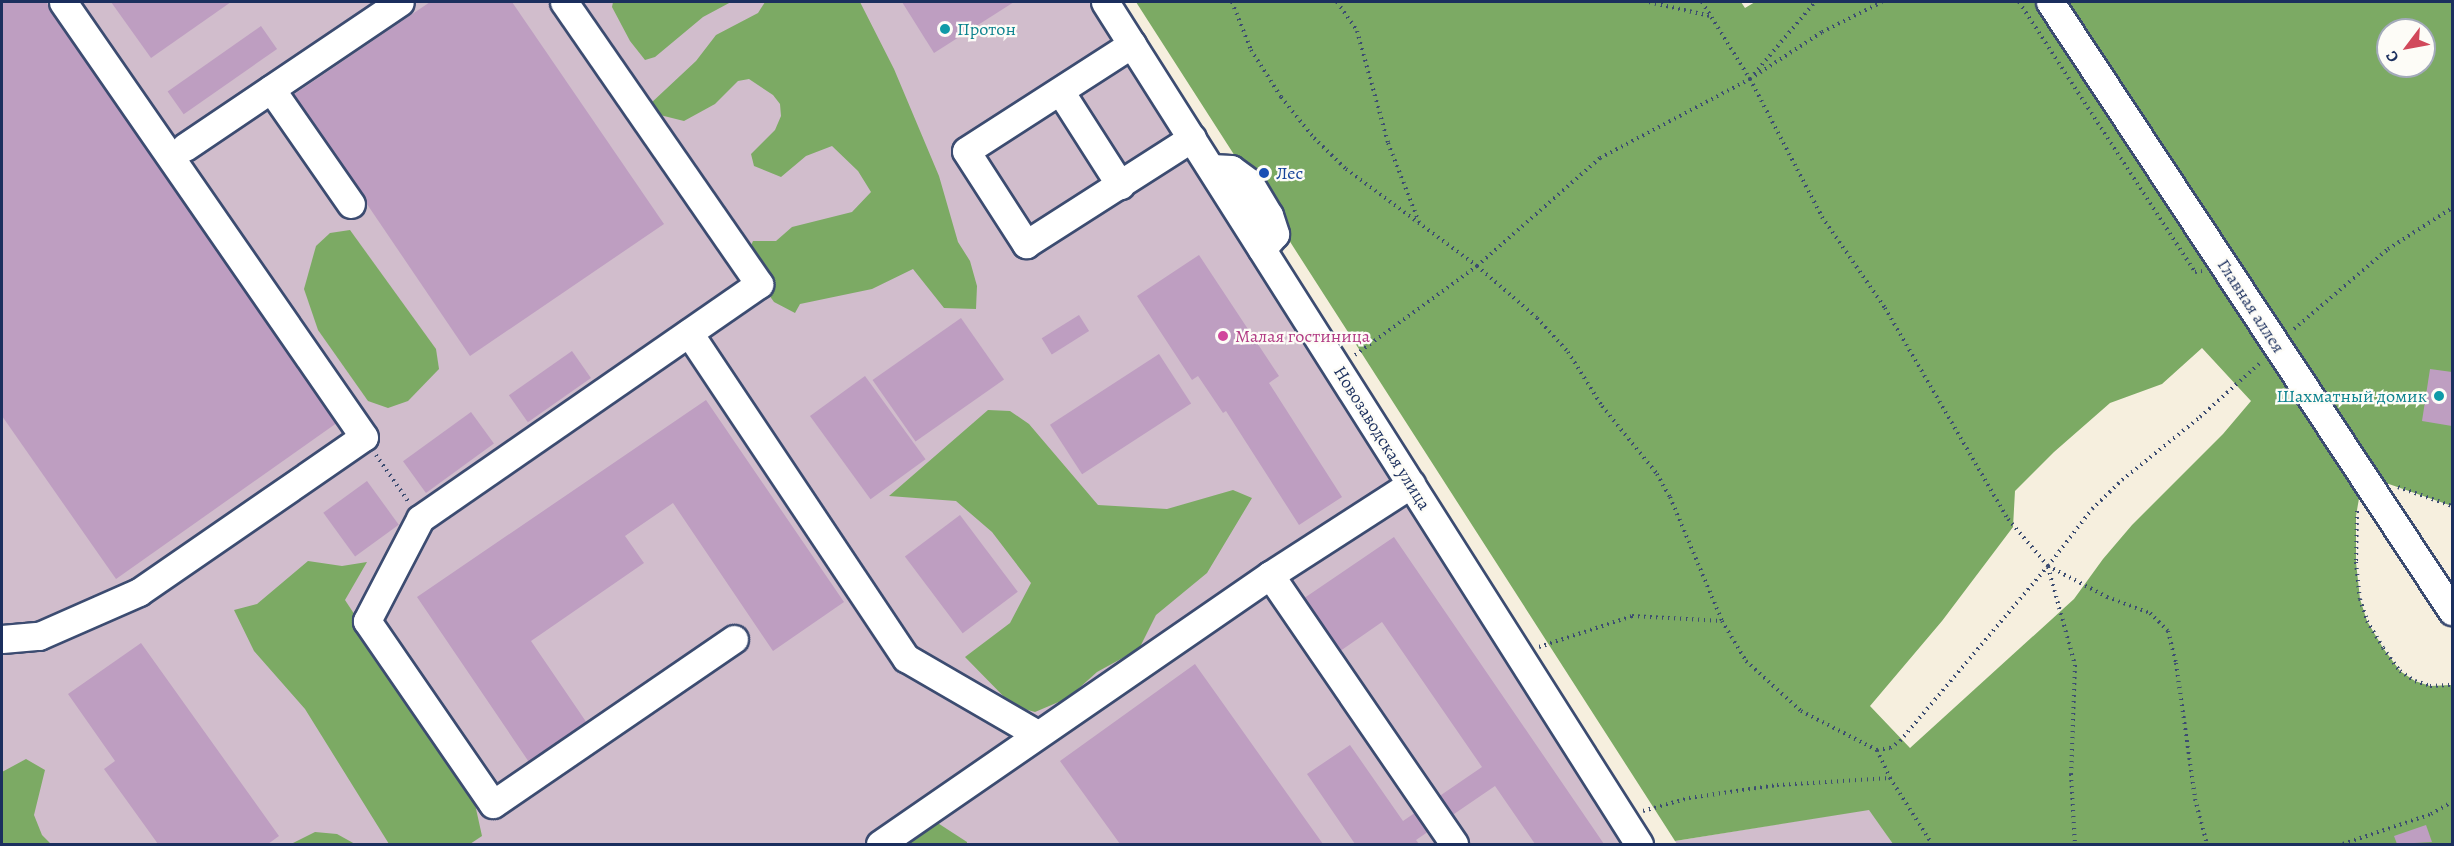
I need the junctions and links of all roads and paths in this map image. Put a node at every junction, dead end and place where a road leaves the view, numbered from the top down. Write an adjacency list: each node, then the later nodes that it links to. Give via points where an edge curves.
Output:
1 (63, 2): 27 (street)
2 (400, 2): 15 (street)
3 (564, 2): 24 (street, via 759,284)
4 (1105, 2): 13 (street, Новозаводская улица)
5 (1232, 2): 22 (path, via 1251,50 1314,138 1346,169)
6 (1337, 2): 22 (path, via 1357,31 1388,143)
7 (1649, 2): 12 (path)
8 (1702, 2): 12 (path)
9 (1815, 2): 14 (path)
10 (1882, 2): 14 (path, via 1822,32)
11 (2050, 2): 25 (street, Главная аллея)
12 (1711, 16): 14 (path)
13 (1132, 44): 16 (street); 17 (street, Новозаводская улица)
14 (1750, 79): 23 (path, via 1600,158); 32 (path, via 1822,217 1885,308 2008,519)
15 (271, 89): 18 (street); 20 (street)
16 (1060, 91): 19 (street); 19 (street, via 966,151 1026,244)
17 (1192, 138): 19 (street); 26 (street, Новозаводская улица)
18 (185, 147)
19 (1120, 185)
20 (351, 204)
21 (2452, 208): 25 (path, via 2388,249)
22 (1420, 224): 23 (path)
23 (1477, 266): 26 (path, via 1375,343); 35 (path, via 1537,318 1568,352 1608,414 1657,474)
24 (689, 333): 31 (street); 40 (street, via 906,658)
25 (2276, 344): 28 (street, Главная аллея); 32 (path, via 2259,365 2092,509)
26 (1337, 366): 29 (street, Новозаводская улица)
27 (364, 437): 31 (path); 36 (street, via 139,592 39,636)
28 (2363, 475): 30 (path); 34 (street, Главная аллея); 39 (path, via 2356,516 2356,562 2367,621 2400,671 2430,686)
29 (1411, 484): 33 (street); 38 (street, Новозаводская улица)
30 (2452, 506)
31 (420, 519): 37 (street, via 367,621 493,804)
32 (2048, 566): 41 (path, via 1900,741); 49 (path, via 2075,665 2071,774); 50 (path, via 2107,597 2150,613 2168,631 2195,799)
33 (1270, 575): 40 (street); 46 (street)
34 (2452, 611)
35 (1722, 621): 38 (path, via 1632,616); 41 (path, via 1746,661 1781,695 1835,731)
36 (2, 639)
37 (734, 639)
38 (1518, 653): 47 (street, Новозаводская улица)
39 (2452, 685)
40 (1037, 734): 45 (street)
41 (1877, 750): 42 (path)
42 (1890, 778): 44 (path, via 1777,785 1689,798); 48 (path)
43 (2452, 802): 51 (path, via 2431,814)
44 (1654, 808)
45 (880, 844)
46 (1454, 844)
47 (1639, 844)
48 (1932, 844)
49 (2074, 844)
50 (2207, 844)
51 (2343, 844)

